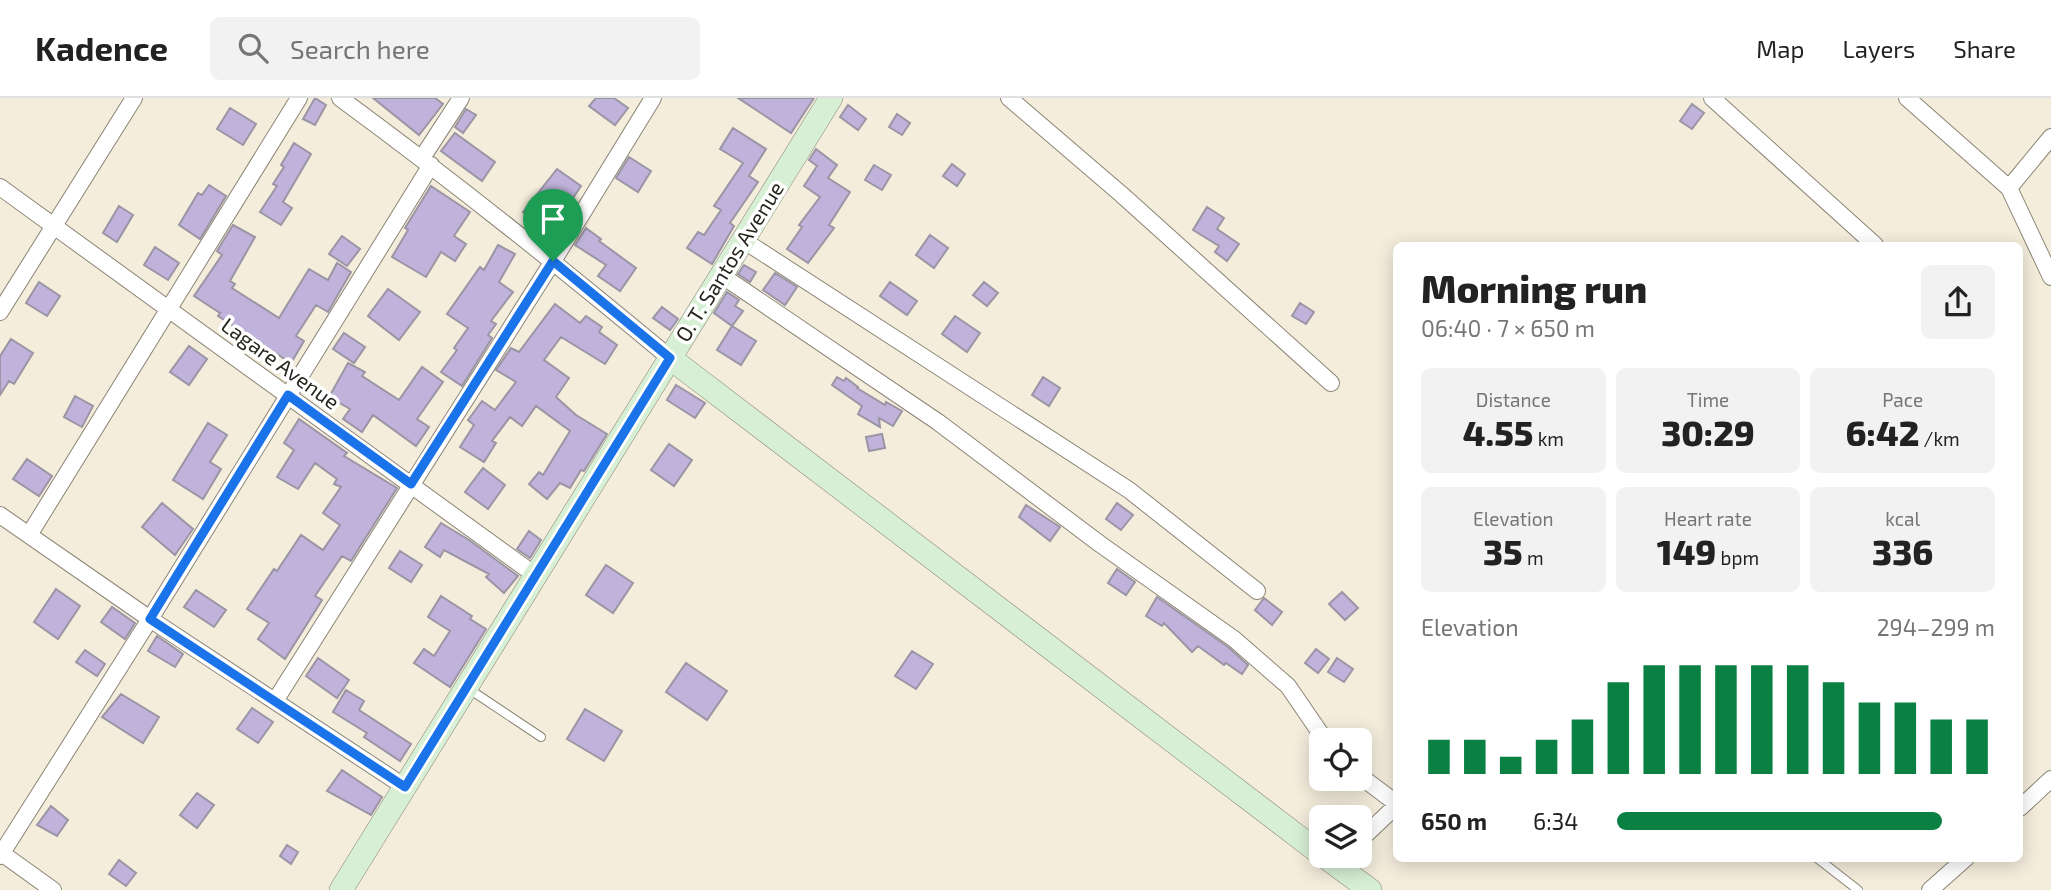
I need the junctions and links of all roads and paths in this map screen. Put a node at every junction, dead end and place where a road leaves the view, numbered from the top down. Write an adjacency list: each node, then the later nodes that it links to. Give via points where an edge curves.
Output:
1 (134, 98): 14 (street)
2 (299, 98): 20 (street)
3 (461, 98): 11 (street)
4 (653, 98): 17 (street)
5 (831, 98): 15 (street, O. T. Santos Avenue)
6 (1009, 98): 23 (street)
7 (1712, 98): 16 (street)
8 (1907, 98): 13 (street)
9 (343, 99): 11 (street)
10 (2051, 137): 13 (street)
11 (426, 161): 17 (street); 24 (street)
12 (0, 187): 14 (street, Lagare Avenue)
13 (2009, 188): 19 (street)
14 (54, 227): 20 (street, Lagare Avenue); 21 (street)
15 (743, 240): 18 (street, O. T. Santos Avenue); 29 (street, via 1129,489)
16 (1872, 242)
17 (553, 261): 22 (street); 25 (street)
18 (721, 275): 22 (street, O. T. Santos Avenue); 33 (street, via 938,422 1234,639 1288,686)
19 (2051, 277)
20 (169, 309): 24 (street, Lagare Avenue); 27 (street)
21 (0, 312)
22 (670, 358): 28 (street, O. T. Santos Avenue); 42 (street)
23 (1331, 383)
24 (288, 395): 25 (street, Lagare Avenue); 30 (street)
25 (411, 484): 28 (street, Lagare Avenue); 32 (street)
26 (0, 515): 27 (street)
27 (29, 535): 30 (street)
28 (536, 575): 31 (street, O. T. Santos Avenue)
29 (1258, 591)
30 (150, 619): 32 (street); 43 (street)
31 (467, 687): 34 (lane); 37 (street, O. T. Santos Avenue)
32 (275, 701): 37 (street)
33 (1317, 728)
34 (541, 737)
35 (2051, 779): 39 (street)
36 (1372, 785): 38 (street)
37 (405, 787): 48 (street, O. T. Santos Avenue)
38 (1393, 802)
39 (2023, 805)
40 (1393, 807): 41 (street)
41 (1372, 828)
42 (1309, 840)
43 (1, 854): 47 (street)
44 (1822, 862): 50 (lane)
45 (1962, 862): 51 (street)
46 (1344, 868): 49 (street)
47 (53, 890)
48 (341, 890)
49 (1370, 890)
50 (1858, 890)
51 (1930, 890)

